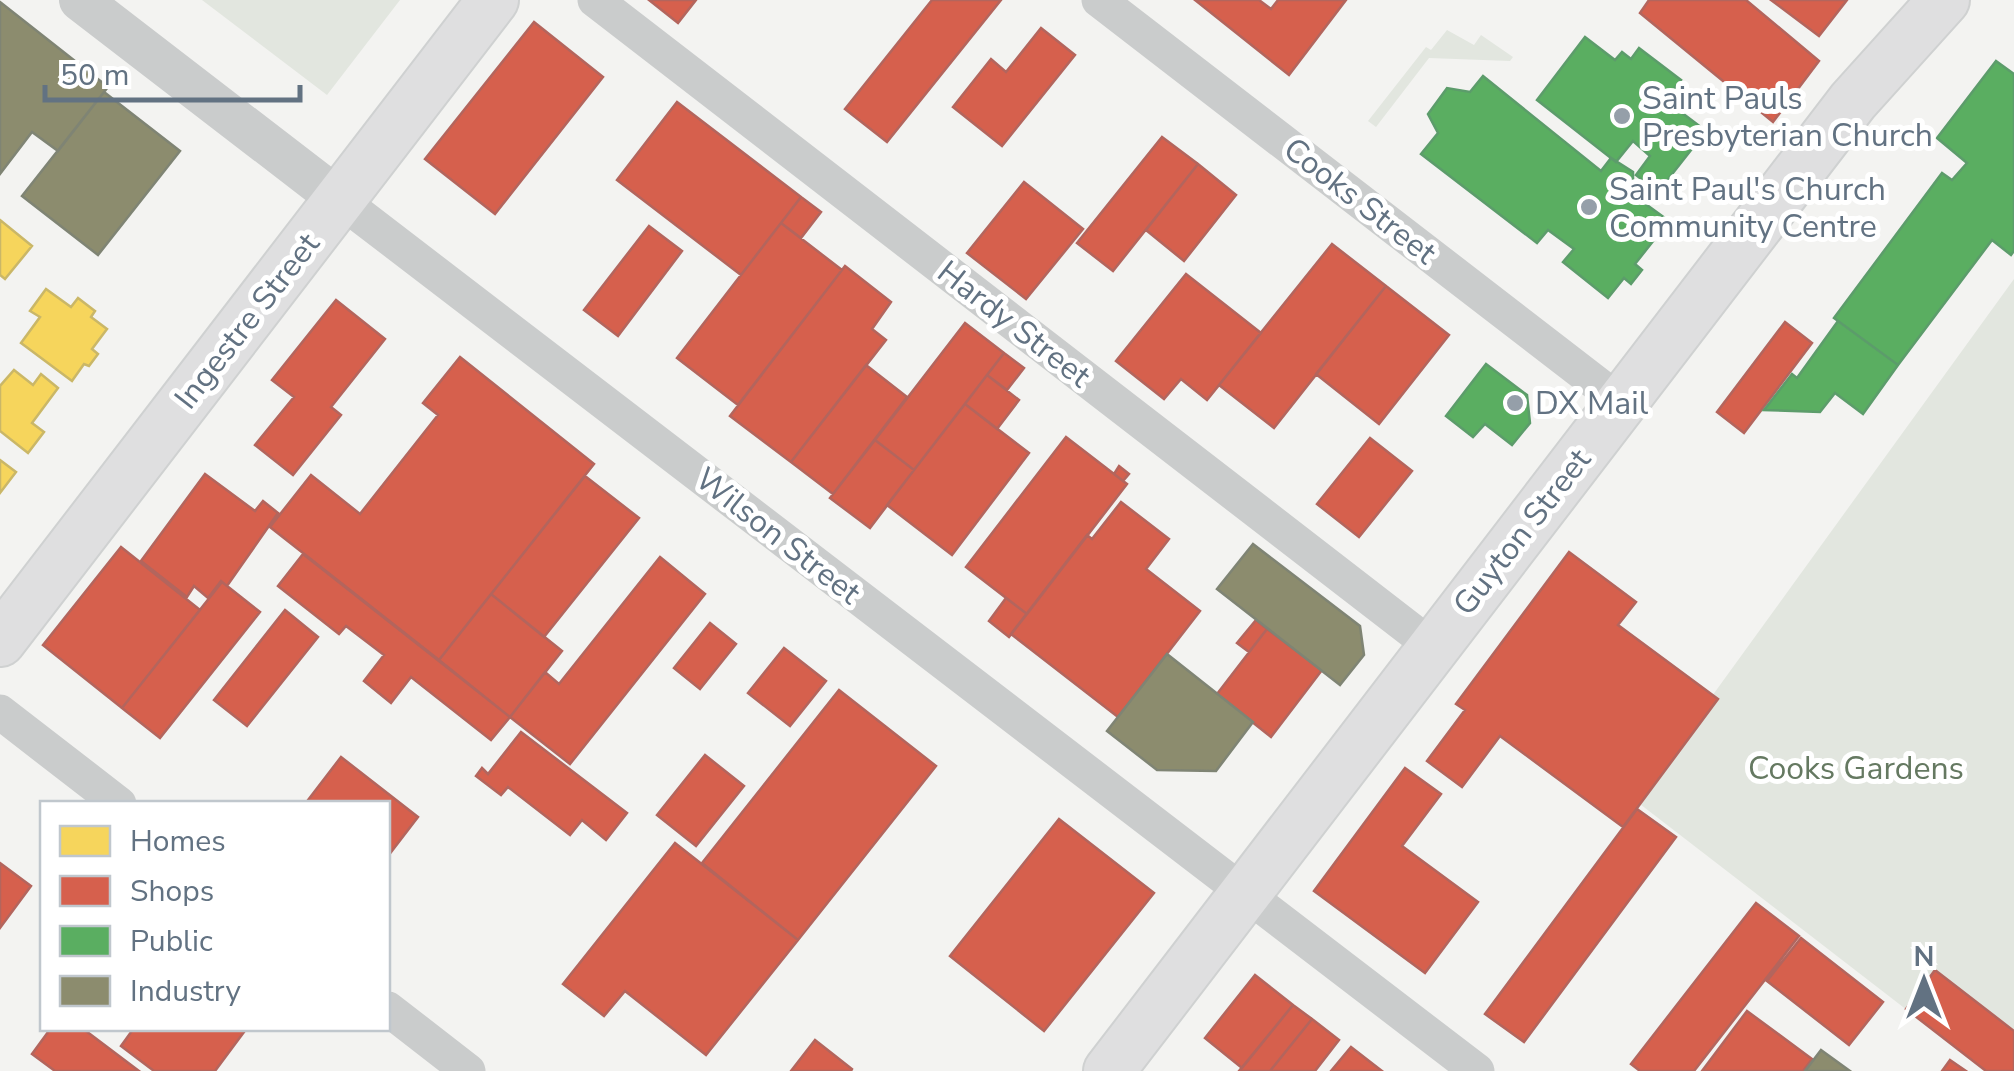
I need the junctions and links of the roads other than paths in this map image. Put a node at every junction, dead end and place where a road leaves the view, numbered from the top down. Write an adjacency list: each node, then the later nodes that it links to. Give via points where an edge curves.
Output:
1 (80, 0): 6 (street, Wilson Street)
2 (493, 0): 6 (main road, Ingestre Street)
3 (595, 0): 9 (street, Hardy Street)
4 (1099, 0): 7 (street, Cooks Street)
5 (1944, 0): 7 (main road, Guyton Street, via 1853,101)
6 (340, 200): 8 (main road, Ingestre Street); 12 (street, Wilson Street)
7 (1622, 403): 9 (main road, Guyton Street)
8 (0, 642)
9 (1433, 647): 12 (main road, Guyton Street)
10 (0, 712): 11 (street)
11 (115, 801)
12 (1244, 893): 15 (main road, Guyton Street); 16 (street, Wilson Street)
13 (390, 1011): 14 (street)
14 (468, 1071)
15 (1109, 1071)
16 (1477, 1071)

